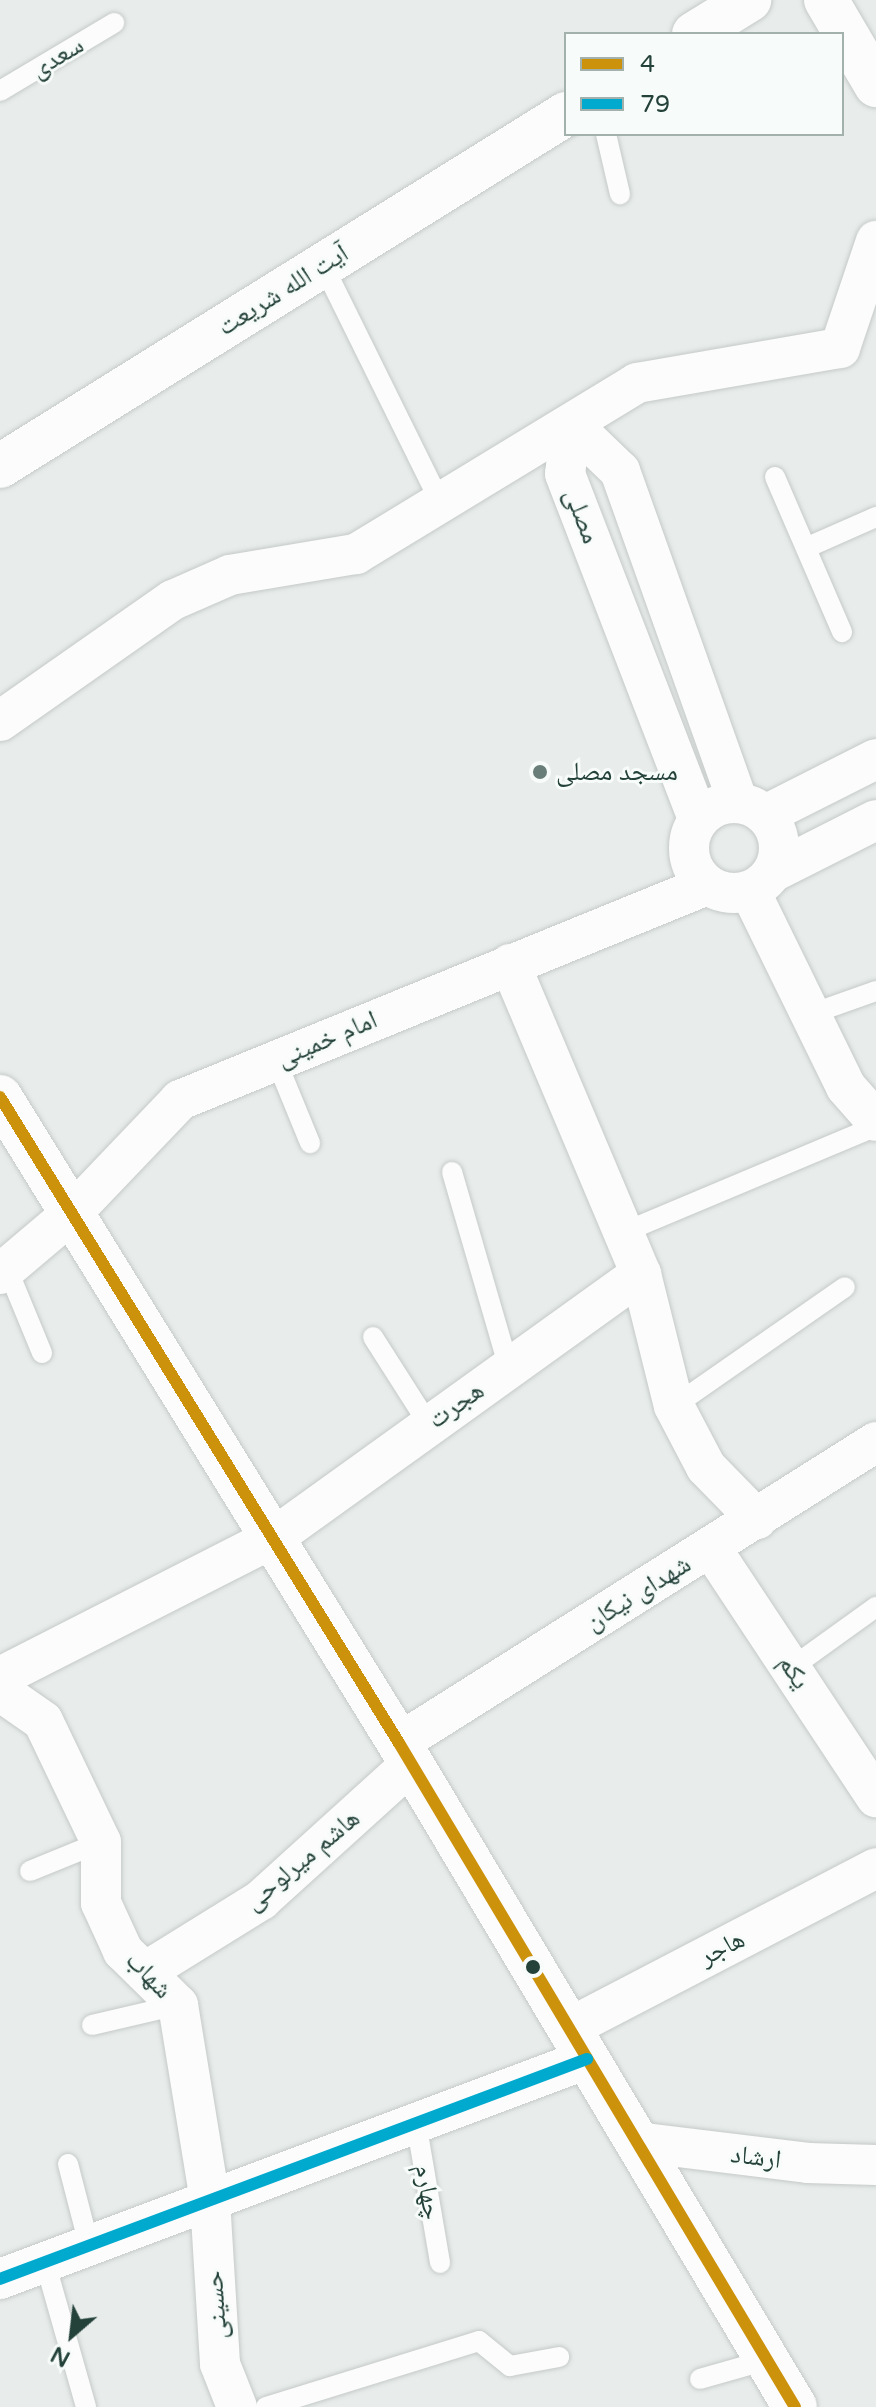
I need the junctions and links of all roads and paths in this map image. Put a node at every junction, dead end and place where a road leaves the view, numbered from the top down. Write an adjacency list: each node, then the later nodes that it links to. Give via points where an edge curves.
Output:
1 (749, 0): 4 (street)
2 (826, 0): 5 (street)
3 (114, 23): 6 (lane, سعدی)
4 (697, 32)
5 (876, 85)
6 (0, 91)
7 (564, 115): 11 (street, آیت الله شریعت)
8 (606, 136): 9 (lane)
9 (620, 194)
10 (876, 241): 12 (street, via 840,348 637,383)
11 (323, 265): 13 (street, آیت الله شریعت); 15 (lane)
12 (571, 424): 15 (street); 21 (street, مصلی, via 620,471); 22 (street, مصلی, via 565,474)
13 (0, 466)
14 (775, 477): 17 (lane)
15 (441, 504): 19 (street, via 356,554 230,575 173,600)
16 (876, 517): 17 (lane)
17 (808, 547): 18 (lane)
18 (842, 632)
19 (0, 721)
20 (876, 759): 21 (street)
21 (752, 809): 22 (street, via 709,809); 24 (street, via 779,842)
22 (698, 819): 25 (street, via 687,846 689,861)
23 (876, 820): 24 (street)
24 (762, 881): 25 (street, via 720,892); 28 (street)
25 (707, 885): 26 (street, امام خمینی)
26 (510, 964): 29 (street, امام خمینی); 35 (street)
27 (876, 991): 28 (lane)
28 (811, 1014): 31 (street, via 846,1087)
29 (276, 1060): 32 (lane); 34 (street, امام خمینی, via 180,1100)
30 (0, 1097): 34 (street)
31 (876, 1123): 35 (lane)
32 (310, 1143)
33 (452, 1172): 41 (lane)
34 (73, 1212): 36 (street, امام خمینی); 46 (street)
35 (622, 1233): 37 (street)
36 (3, 1271): 40 (lane)
37 (641, 1274): 41 (street, هجرت); 42 (street)
38 (845, 1287): 42 (lane)
39 (373, 1337): 43 (lane)
40 (42, 1353)
41 (509, 1368): 43 (street, هجرت)
42 (674, 1406): 45 (street, via 706,1467)
43 (429, 1425): 46 (street, هجرت)
44 (876, 1442): 45 (street, شهدای نیکان)
45 (757, 1519): 47 (street, شهدای نیکان)
46 (273, 1538): 50 (street, هجرت); 52 (street)
47 (711, 1548): 49 (street, یکم); 52 (street, شهدای نیکان)
48 (876, 1607): 49 (lane)
49 (791, 1668): 53 (street, یکم)
50 (0, 1677)
51 (0, 1691): 54 (street, شهاب, via 43,1721)
52 (405, 1753): 57 (street, هاشم میرلوحی, via 261,1900); 60 (street)
53 (876, 1797)
54 (101, 1842): 56 (lane); 57 (street, شهاب, via 101,1903 123,1951)
55 (876, 1868): 60 (street, هاجر)
56 (30, 1871)
57 (145, 1972): 58 (street, شهاب)
58 (178, 2005): 59 (lane); 65 (street, شهاب)
59 (92, 2025)
60 (578, 2043): 61 (street, هاجر); 62 (street)
61 (416, 2122): 65 (street, هاجر); 68 (lane, چهارم)
62 (637, 2142): 64 (street, ارشاد, via 808,2163); 71 (street)
63 (68, 2164): 66 (lane)
64 (876, 2165)
65 (210, 2200): 66 (street, هاجر); 74 (street, حسینی, via 220,2364)
66 (89, 2245): 67 (street, هاجر)
67 (45, 2262): 69 (street, هاجر); 73 (lane)
68 (440, 2263)
69 (0, 2279)
70 (559, 2357): 75 (lane, via 510,2366 479,2341)
71 (767, 2360): 72 (lane); 76 (street)
72 (700, 2379)
73 (86, 2407)
74 (237, 2407)
75 (266, 2407)
76 (795, 2407)

